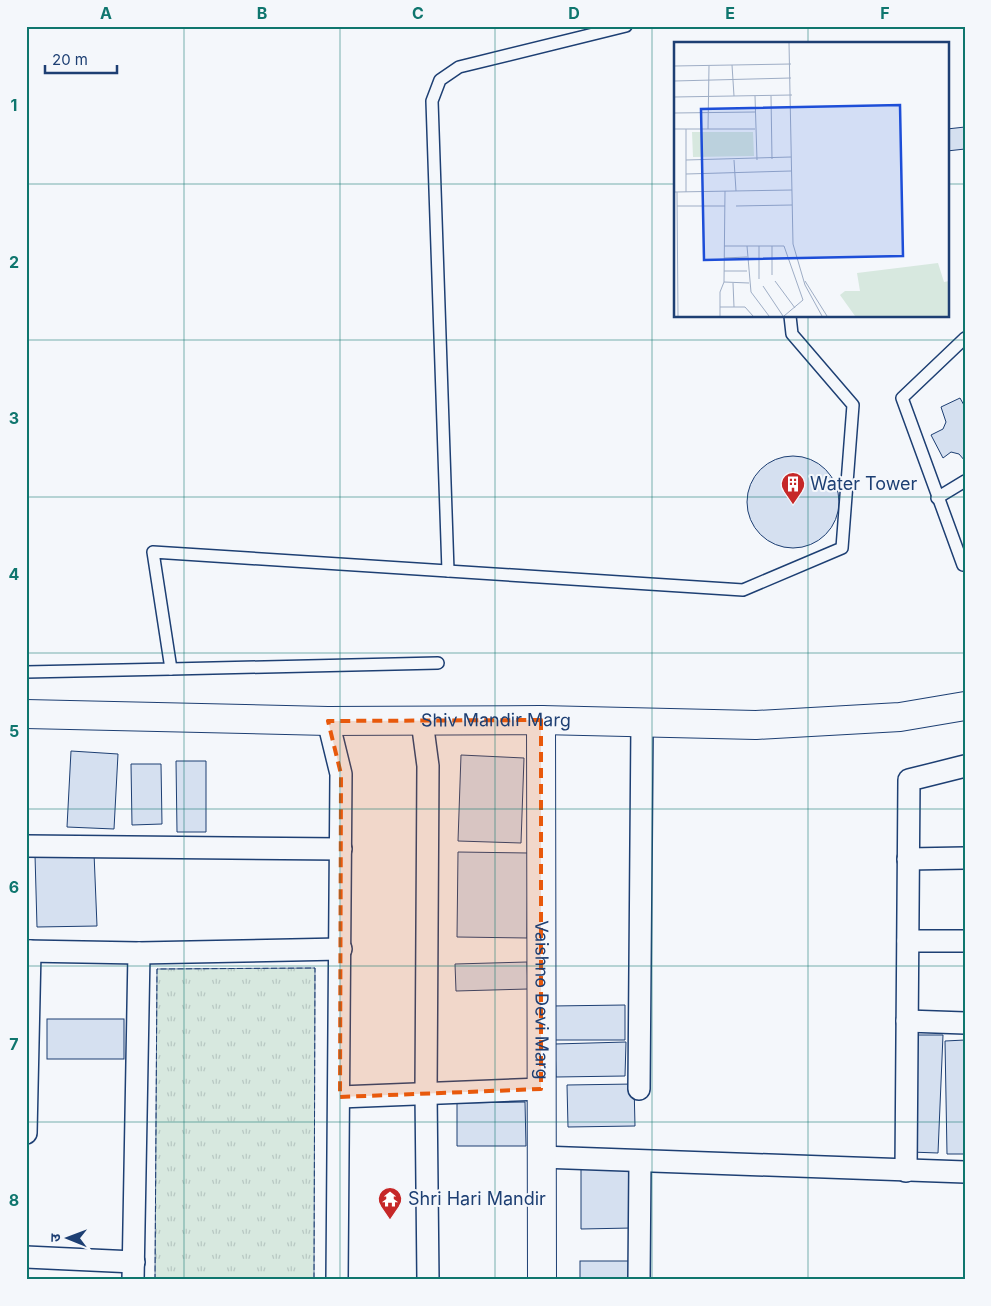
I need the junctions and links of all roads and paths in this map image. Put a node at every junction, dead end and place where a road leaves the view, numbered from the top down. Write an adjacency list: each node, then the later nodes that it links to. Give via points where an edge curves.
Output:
1 (626, 26): 7 (lane, via 458,67 440,80 432,101)
2 (790, 318): 7 (lane, via 792,334 853,405 842,548 743,590)
3 (965, 338): 5 (lane, via 902,398)
4 (965, 480): 5 (lane)
5 (937, 498): 6 (lane)
6 (965, 564)
7 (448, 571): 9 (lane, via 153,552)
8 (438, 663): 9 (lane)
9 (171, 669): 10 (lane)
10 (26, 672)
11 (965, 706): 16 (street, Shiv Mandir Marg, via 900,717 756,725)
12 (26, 714): 14 (street, Shiv Mandir Marg)
13 (541, 720): 15 (street, Shiv Mandir Marg); 16 (street, Shiv Mandir Marg); 29 (street, Vaishno Devi Marg)
14 (328, 721): 15 (street, Shiv Mandir Marg); 19 (street, via 341,774)
15 (422, 721): 31 (street, via 428,766)
16 (642, 722): 30 (street)
17 (965, 766): 21 (street, via 909,780)
18 (26, 846): 19 (street)
19 (341, 850): 24 (street)
20 (965, 858): 21 (street)
21 (908, 859): 22 (street)
22 (908, 941): 23 (street); 27 (street)
23 (965, 941)
24 (341, 949): 26 (street); 32 (street)
25 (28, 951): 26 (street); 33 (street)
26 (139, 953): 39 (street)
27 (908, 1021): 28 (street); 36 (street)
28 (965, 1023)
29 (541, 1089): 31 (street); 34 (street, Vaishno Devi Marg)
30 (640, 1089)
31 (426, 1092): 32 (street); 41 (street)
32 (340, 1097): 40 (street)
33 (26, 1134)
34 (541, 1157): 35 (street); 42 (street, Vaishno Devi Marg)
35 (640, 1162): 36 (street); 43 (street)
36 (906, 1171): 37 (street)
37 (965, 1172)
38 (26, 1258): 39 (street)
39 (133, 1271)
40 (337, 1280)
41 (428, 1280)
42 (542, 1280)
43 (639, 1280)

